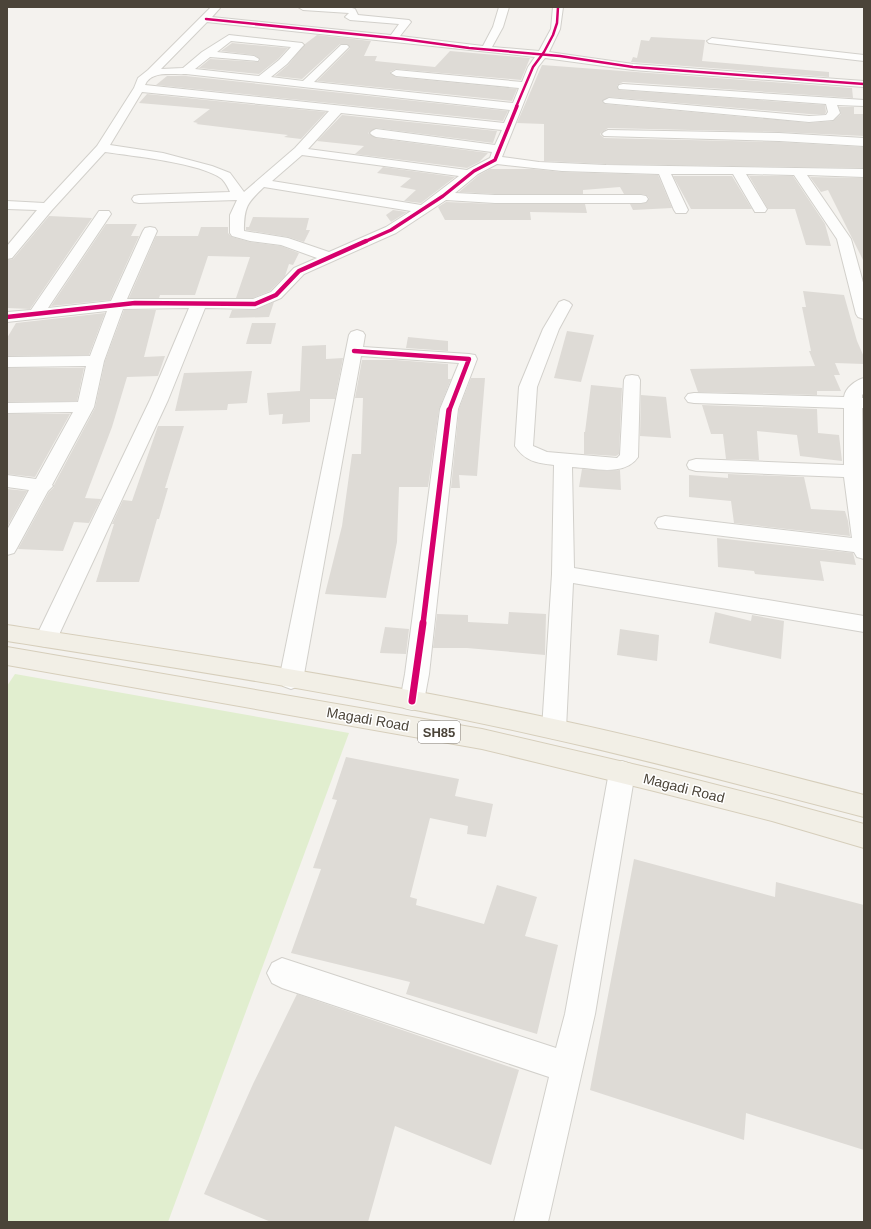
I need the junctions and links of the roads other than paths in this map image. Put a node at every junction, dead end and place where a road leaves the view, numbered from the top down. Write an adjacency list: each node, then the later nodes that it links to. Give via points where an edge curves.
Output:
1 (216, 7): 8 (street)
2 (303, 7): 5 (street)
3 (504, 7): 14 (street, via 498,27)
4 (558, 7): 16 (street, via 554,33)
5 (336, 8): 7 (street, via 352,12 354,14)
6 (294, 12): 9 (street)
7 (350, 17): 10 (street); 11 (street, via 408,20)
8 (206, 19): 9 (street); 20 (street)
9 (277, 27): 10 (street)
10 (334, 32): 11 (street)
11 (393, 38): 14 (street)
12 (712, 41): 17 (street)
13 (344, 47): 23 (street)
14 (486, 49): 16 (street)
15 (206, 54): 18 (street); 19 (street); 22 (street, via 229,38 299,45)
16 (542, 54): 24 (street, via 633,66); 25 (street, via 533,67)
17 (864, 58)
18 (254, 59)
19 (186, 71): 20 (street); 22 (street)
20 (152, 72): 27 (street, via 143,78)
21 (396, 73): 25 (street)
22 (262, 79): 23 (street)
23 (305, 84): 32 (street)
24 (864, 84)
25 (526, 85): 32 (street)
26 (623, 87): 30 (street)
27 (139, 88): 33 (street); 37 (street)
28 (608, 89): 29 (street)
29 (609, 101): 30 (street, via 809,119 829,118 834,113); 36 (street, via 607,140 780,138)
30 (831, 101): 31 (street)
31 (864, 104)
32 (516, 107): 34 (street)
33 (338, 109): 34 (street); 38 (street)
34 (508, 127): 39 (street)
35 (376, 132): 39 (street)
36 (864, 142)
37 (102, 148): 49 (street, via 204,167 224,175); 53 (street)
38 (299, 151): 46 (street); 47 (street)
39 (497, 154): 41 (street, via 529,165); 46 (street)
40 (602, 157): 41 (street)
41 (597, 169): 42 (street)
42 (663, 169): 43 (street); 56 (street)
43 (737, 170): 44 (street); 55 (street)
44 (798, 171): 45 (street); 61 (street, via 844,239)
45 (864, 173)
46 (469, 174): 48 (street)
47 (261, 183): 49 (street); 54 (street)
48 (443, 196): 51 (street, via 495,199); 54 (street)
49 (241, 197): 50 (street); 60 (street, via 236,233 283,241)
50 (139, 199)
51 (641, 199)
52 (7, 205): 53 (street)
53 (47, 207): 59 (street)
54 (422, 209): 60 (street, via 391,230)
55 (760, 209)
56 (681, 210)
57 (104, 214): 66 (street)
58 (150, 231): 64 (street)
59 (7, 255)
60 (329, 257): 62 (street, via 298,270 276,294 255,304)
61 (858, 269): 65 (street)
62 (199, 303): 64 (street, via 136,303); 87 (street, via 159,400)
63 (564, 305): 76 (street, via 551,329 528,387 524,446 532,454)
64 (116, 306): 66 (street); 68 (street)
65 (863, 310)
66 (36, 314): 67 (street)
67 (7, 317)
68 (96, 361): 69 (street); 74 (street)
69 (7, 362)
70 (632, 380): 76 (street, via 629,457 614,464)
71 (864, 383): 73 (street, via 853,394)
72 (694, 398): 73 (street)
73 (859, 403): 78 (street)
74 (85, 407): 75 (street); 80 (street)
75 (7, 408)
76 (563, 460): 84 (street)
77 (696, 465): 78 (street)
78 (857, 465): 83 (street)
79 (7, 482): 80 (street)
80 (43, 486): 82 (street)
81 (665, 523): 83 (street)
82 (7, 548)
83 (864, 548)
84 (563, 574): 85 (street); 91 (street)
85 (864, 624)
86 (7, 633): 87 (main road, Magadi Road / SH85)
87 (46, 639): 89 (main road, Magadi Road / SH85)
88 (7, 656): 92 (main road, Magadi Road / SH85, via 474,738)
89 (291, 680): 90 (main road, Magadi Road / SH85); 90 (street, via 355,343 469,359 449,410)
90 (412, 701): 91 (main road, Magadi Road / SH85)
91 (554, 729): 93 (main road, Magadi Road / SH85)
92 (622, 772): 94 (main road, Magadi Road / SH85); 96 (street, via 580,1014)
93 (864, 806)
94 (864, 836)
95 (282, 973): 96 (street)
96 (568, 1068): 97 (street)
97 (530, 1222)

